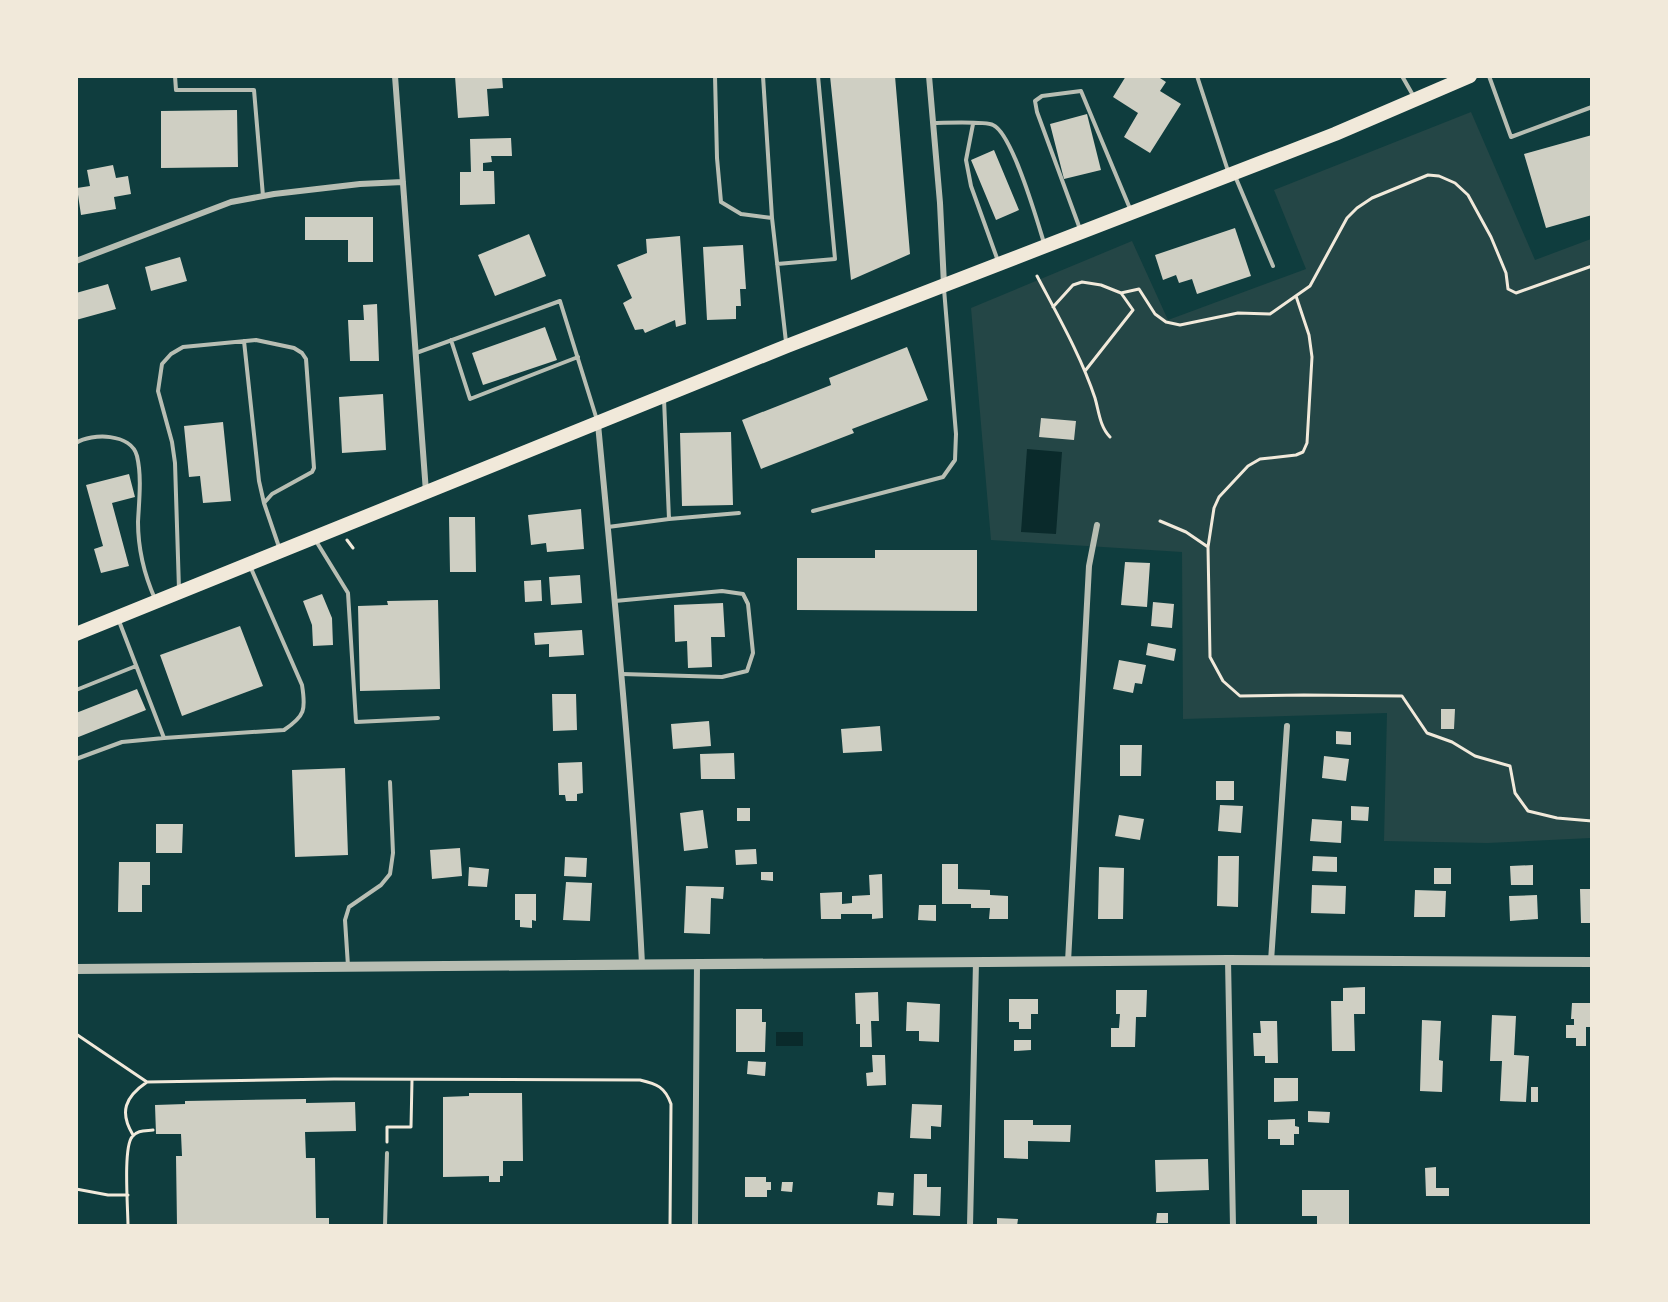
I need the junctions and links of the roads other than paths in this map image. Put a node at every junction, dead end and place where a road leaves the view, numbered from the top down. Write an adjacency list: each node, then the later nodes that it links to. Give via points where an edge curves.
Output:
1 (175, 76): 17 (lane, via 176,90 254,90)
2 (395, 76): 16 (street)
3 (715, 76): 19 (lane, via 721,202 741,214)
4 (763, 76): 19 (lane)
5 (818, 76): 23 (lane, via 835,259)
6 (929, 76): 13 (street)
7 (1197, 76): 15 (lane)
8 (1402, 76): 11 (lane)
9 (1470, 76): 11 (main road)
10 (1489, 76): 12 (lane, via 1511,137)
11 (1415, 100): 15 (main road)
12 (1592, 107)
13 (933, 123): 14 (lane); 26 (street)
14 (973, 124): 21 (lane, via 985,122 996,126 1008,142); 24 (lane, via 966,160 971,186)
15 (1231, 173): 18 (main road); 25 (lane)
16 (403, 182): 17 (street); 30 (street)
17 (263, 196): 22 (street, via 231,202)
18 (1131, 212): 20 (main road); 20 (lane, via 1081,91 1042,96 1035,101 1036,112)
19 (772, 218): 23 (lane)
20 (1081, 231): 21 (main road)
21 (1045, 246): 24 (main road)
22 (76, 261)
23 (777, 264): 29 (lane)
24 (999, 265): 26 (main road)
25 (1273, 266)
26 (944, 286): 29 (main road); 37 (lane, via 955,460 943,477)
27 (451, 340): 30 (lane); 31 (lane, via 560,301); 31 (lane, via 470,399)
28 (244, 341): 36 (lane); 36 (lane, via 294,348 306,359 314,468); 45 (lane, via 183,347 162,364 158,391 175,463)
29 (787, 346): 32 (main road)
30 (415, 353): 35 (street)
31 (578, 357): 33 (lane)
32 (664, 397): 33 (main road); 39 (lane)
33 (598, 423): 35 (main road); 41 (street)
34 (76, 443): 47 (lane, via 85,438 115,437 129,444 136,455 140,548 144,574)
35 (426, 493): 42 (main road)
36 (264, 503): 43 (lane)
37 (813, 511)
38 (739, 513): 39 (lane)
39 (669, 519): 41 (lane)
40 (1097, 525): 61 (street, via 1089,566)
41 (608, 527): 46 (street)
42 (314, 538): 43 (main road); 53 (lane, via 348,593 356,722)
43 (280, 551): 44 (main road)
44 (249, 564): 45 (main road); 55 (lane, via 302,685 305,706 297,722 284,730)
45 (180, 593): 47 (main road)
46 (615, 601): 51 (street); 51 (lane, via 722,591 743,594 748,604 753,653 747,671 722,677)
47 (156, 602): 48 (main road)
48 (118, 618): 49 (main road); 50 (lane)
49 (76, 634)
50 (136, 666): 52 (lane); 55 (lane)
51 (622, 674): 63 (street)
52 (76, 690)
53 (438, 718)
54 (1287, 726): 59 (street)
55 (164, 738): 56 (lane, via 122,742)
56 (76, 759)
57 (390, 782): 65 (lane, via 390,874 349,907 345,920)
58 (1228, 960): 59 (street); 61 (street); 71 (street)
59 (1271, 961): 62 (street)
60 (976, 962): 61 (street); 64 (street); 70 (street)
61 (1068, 962)
62 (1592, 962)
63 (642, 964): 64 (street); 65 (street)
64 (697, 964): 69 (street)
65 (348, 967): 66 (street)
66 (76, 969)
67 (387, 1153): 68 (lane)
68 (386, 1226)
69 (695, 1226)
70 (970, 1226)
71 (1233, 1226)

